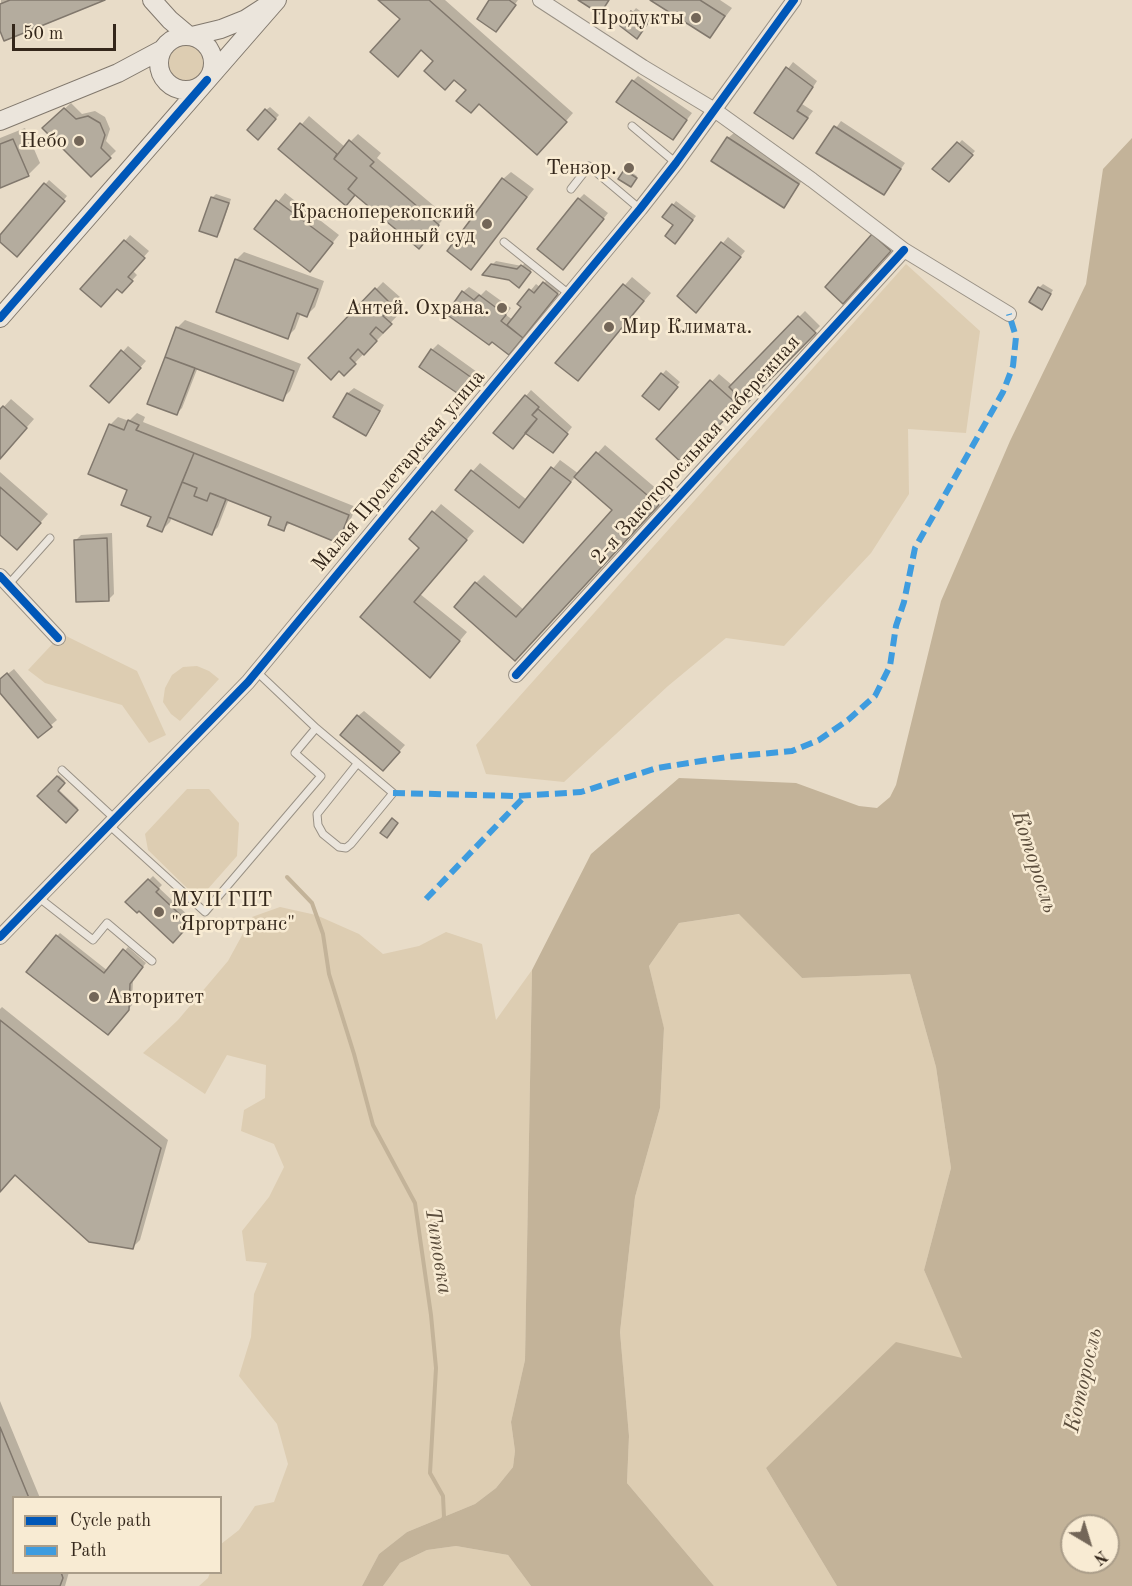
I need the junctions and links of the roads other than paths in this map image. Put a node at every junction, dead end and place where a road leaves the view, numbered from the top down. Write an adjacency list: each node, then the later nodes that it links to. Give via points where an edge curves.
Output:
1 (151, 0): 5 (main road); 6 (main road, via 165,37)
2 (275, 0): 5 (main road, via 238,22); 9 (main road)
3 (540, 0): 10 (street)
4 (794, 0): 10 (street, Малая Пролетарская улица)
5 (190, 36): 6 (main road, via 177,38); 9 (main road, via 204,42 211,51 213,64)
6 (164, 47): 7 (main road); 8 (main road, via 160,66)
7 (118, 73): 8 (main road, via 139,70); 11 (main road)
8 (166, 80): 9 (main road, via 189,90); 13 (main road, via 171,111)
9 (207, 80): 13 (main road)
10 (713, 109): 14 (street, Малая Пролетарская улица); 18 (street)
11 (0, 121)
12 (632, 126): 14 (lane)
13 (162, 132): 21 (main road)
14 (676, 163): 16 (street, Малая Пролетарская улица)
15 (572, 189): 16 (lane, via 589,166)
16 (640, 208): 19 (street, Малая Пролетарская улица)
17 (504, 242): 19 (lane)
18 (904, 250): 20 (street); 26 (street, 2-я Закоторосльная набережная)
19 (569, 294): 25 (street, Малая Пролетарская улица)
20 (1009, 314)
21 (0, 318)
22 (50, 538): 23 (lane)
23 (4, 581): 24 (street)
24 (58, 638)
25 (257, 672): 27 (lane); 30 (street, Малая Пролетарская улица)
26 (516, 675)
27 (316, 728): 28 (lane); 30 (lane, via 294,753 321,776 205,912)
28 (357, 764): 28 (lane, via 317,814 323,834 339,847 351,844 393,793)
29 (62, 770): 30 (lane)
30 (112, 822): 31 (street, Малая Пролетарская улица)
31 (38, 897): 32 (street, Малая Пролетарская улица); 33 (lane, via 93,940 107,923)
32 (0, 937)
33 (152, 961)

